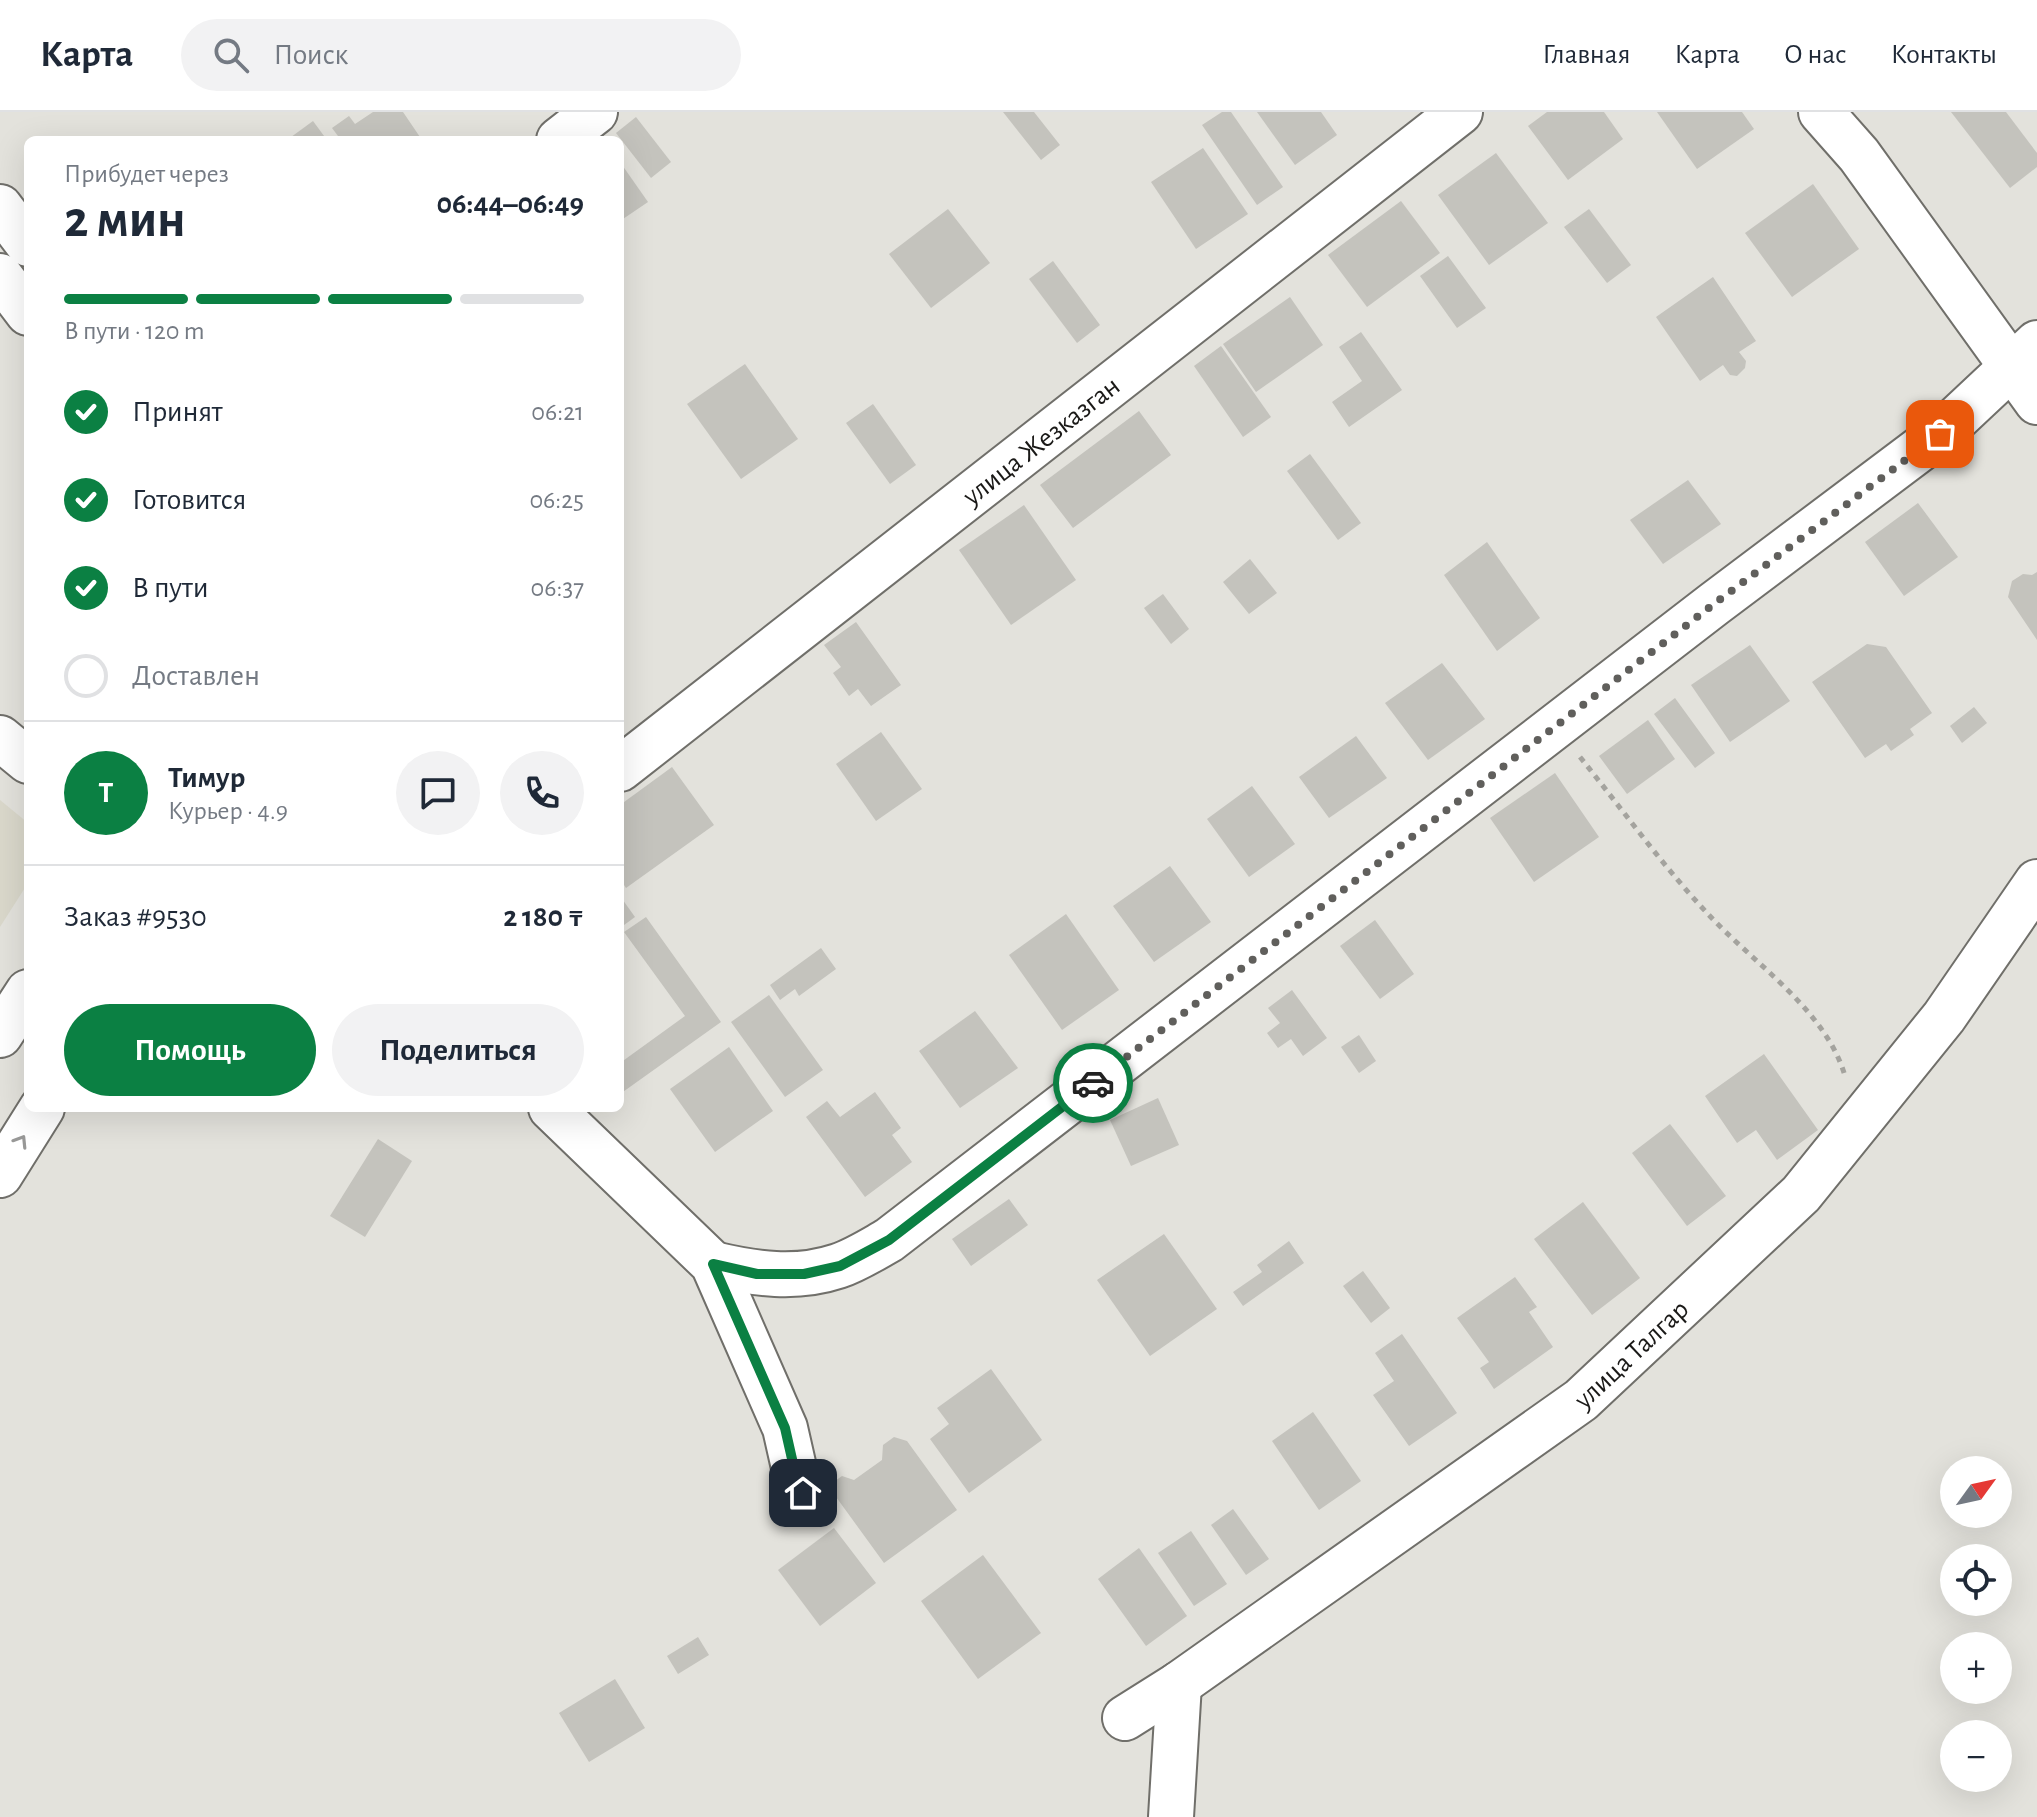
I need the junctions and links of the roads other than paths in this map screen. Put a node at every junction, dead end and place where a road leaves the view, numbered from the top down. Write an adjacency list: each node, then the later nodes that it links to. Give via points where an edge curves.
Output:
1 (595, 112): 4 (street)
2 (1460, 112): 13 (street, улица Жезказган)
3 (1821, 112): 9 (street)
4 (564, 136)
5 (0, 207): 6 (street)
6 (24, 239)
7 (0, 276): 8 (street)
8 (24, 308)
9 (2024, 355): 10 (street); 20 (street, via 1940,434 889,1240 840,1266 804,1274 757,1274)
10 (2037, 402)
11 (0, 738): 12 (street)
12 (24, 758)
13 (624, 766)
14 (2037, 882): 22 (street, улица Талгар, via 1944,1017 1801,1194 1581,1400)
15 (24, 998): 16 (street)
16 (0, 1035)
17 (39, 1112): 19 (street, one-way to 17)
18 (555, 1112): 20 (street)
19 (0, 1175)
20 (713, 1264): 21 (street, via 785,1428)
21 (803, 1493)
22 (1179, 1684): 23 (street, улица Талгар); 24 (street)
23 (1125, 1718)
24 (1171, 1817)

